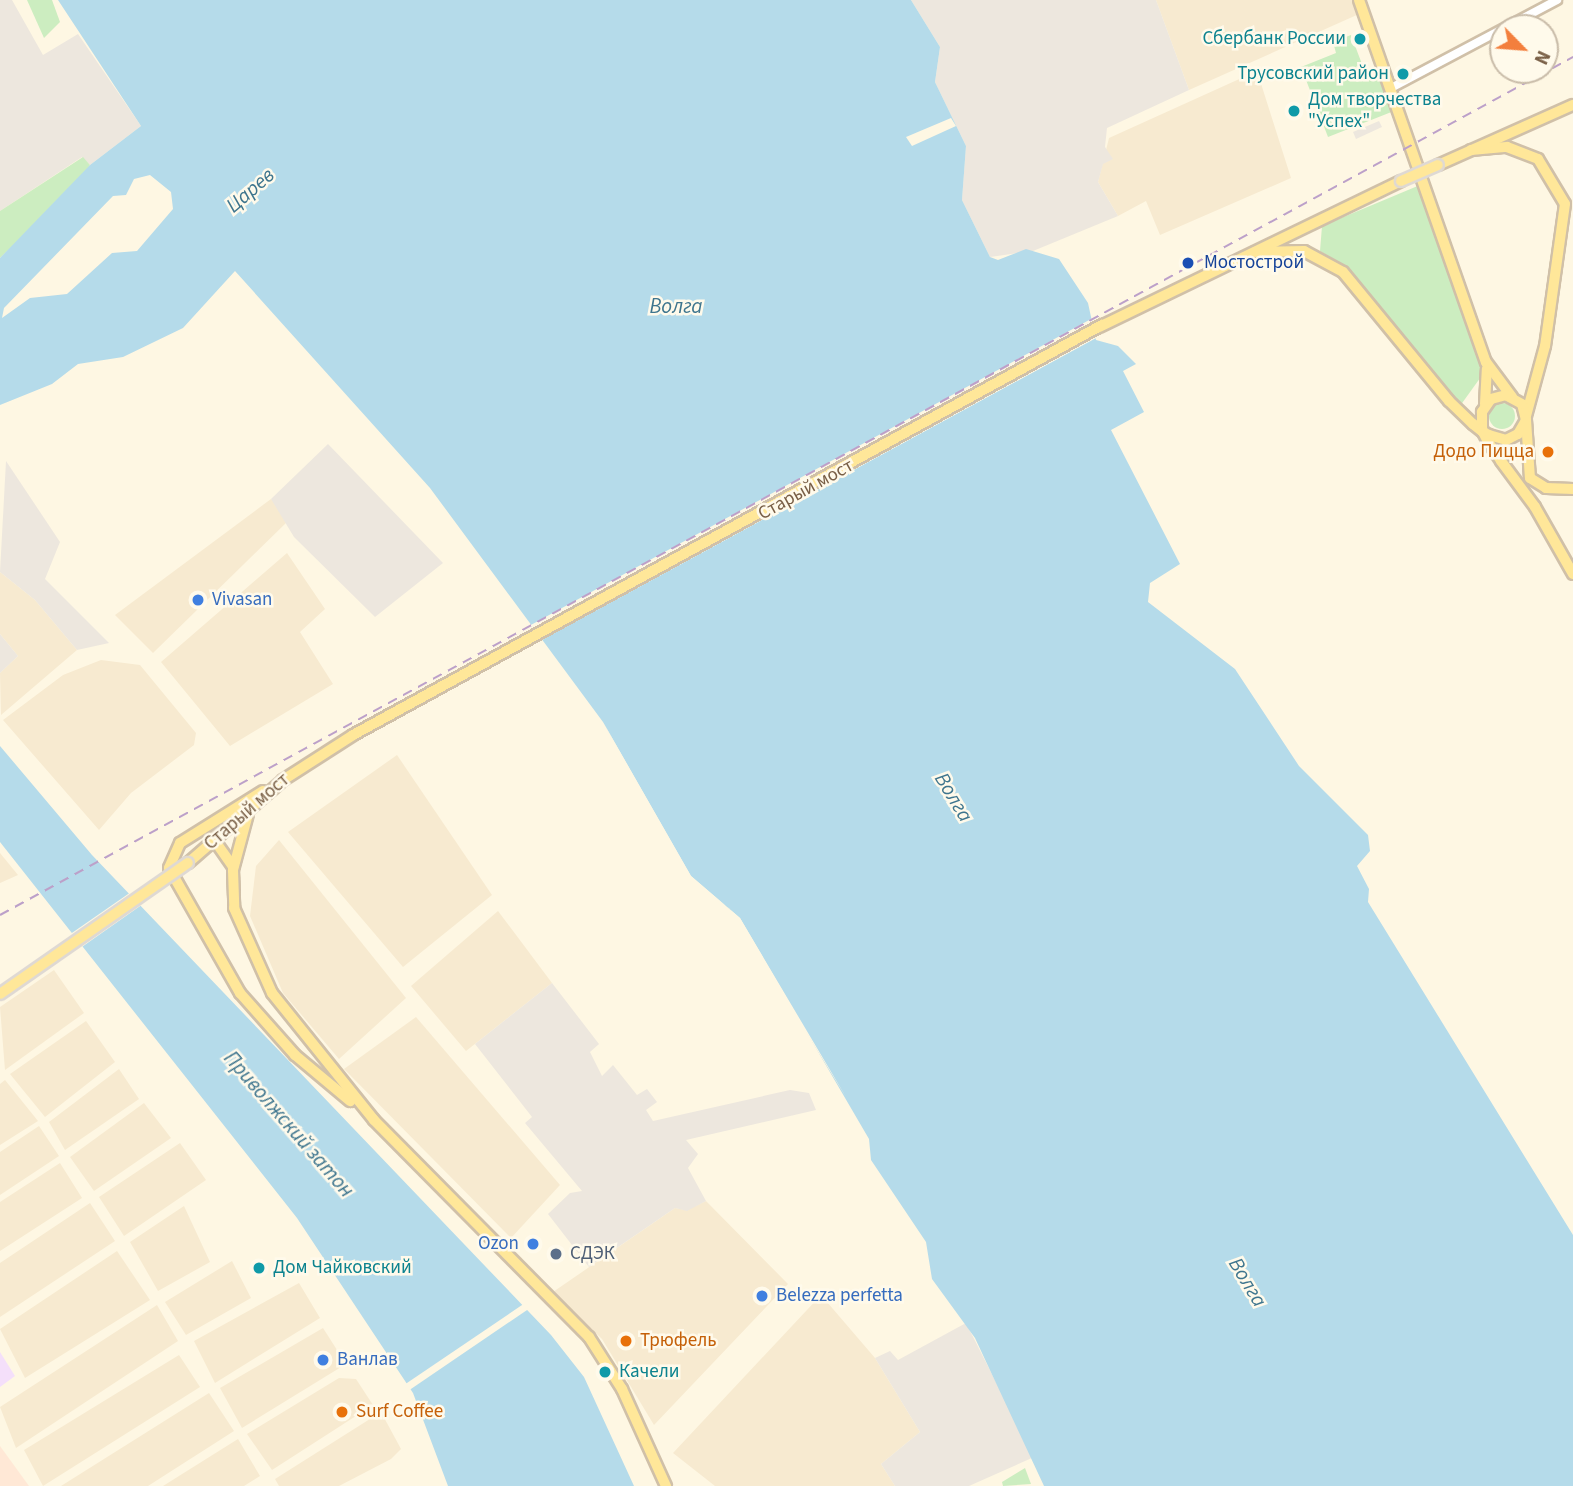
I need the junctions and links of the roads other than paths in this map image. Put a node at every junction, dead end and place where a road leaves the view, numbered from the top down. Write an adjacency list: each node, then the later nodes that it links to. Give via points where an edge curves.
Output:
1 (1359, 0): 3 (main road)
2 (1557, 0): 3 (street)
3 (1391, 88): 7 (main road)
4 (1573, 104): 5 (main road)
5 (1471, 150): 6 (main road, bridge); 10 (main road, via 1507,147 1538,159 1565,204 1542,357)
6 (1230, 260): 11 (main road, via 1276,249 1330,262); 14 (main road, Старый мост, via 1146,301 353,735)
7 (1486, 362): 8 (main road); 9 (main road)
8 (1512, 397): 9 (main road); 10 (main road)
9 (1485, 404): 11 (main road)
10 (1526, 418): 11 (main road, via 1506,440); 12 (main road, via 1527,472 1546,488)
11 (1483, 432): 13 (main road, via 1535,507)
12 (1573, 489)
13 (1573, 574)
14 (245, 807): 15 (main road, Старый мост); 16 (main road); 18 (main road, via 180,843 169,859 176,886 216,958 295,1055)
15 (215, 841): 16 (main road, via 229,853); 17 (main road, Старый мост, bridge)
16 (233, 870): 18 (main road, via 234,908 260,972 289,1019)
17 (0, 993)
18 (374, 1120): 19 (main road, via 589,1337 622,1389)
19 (666, 1486)

